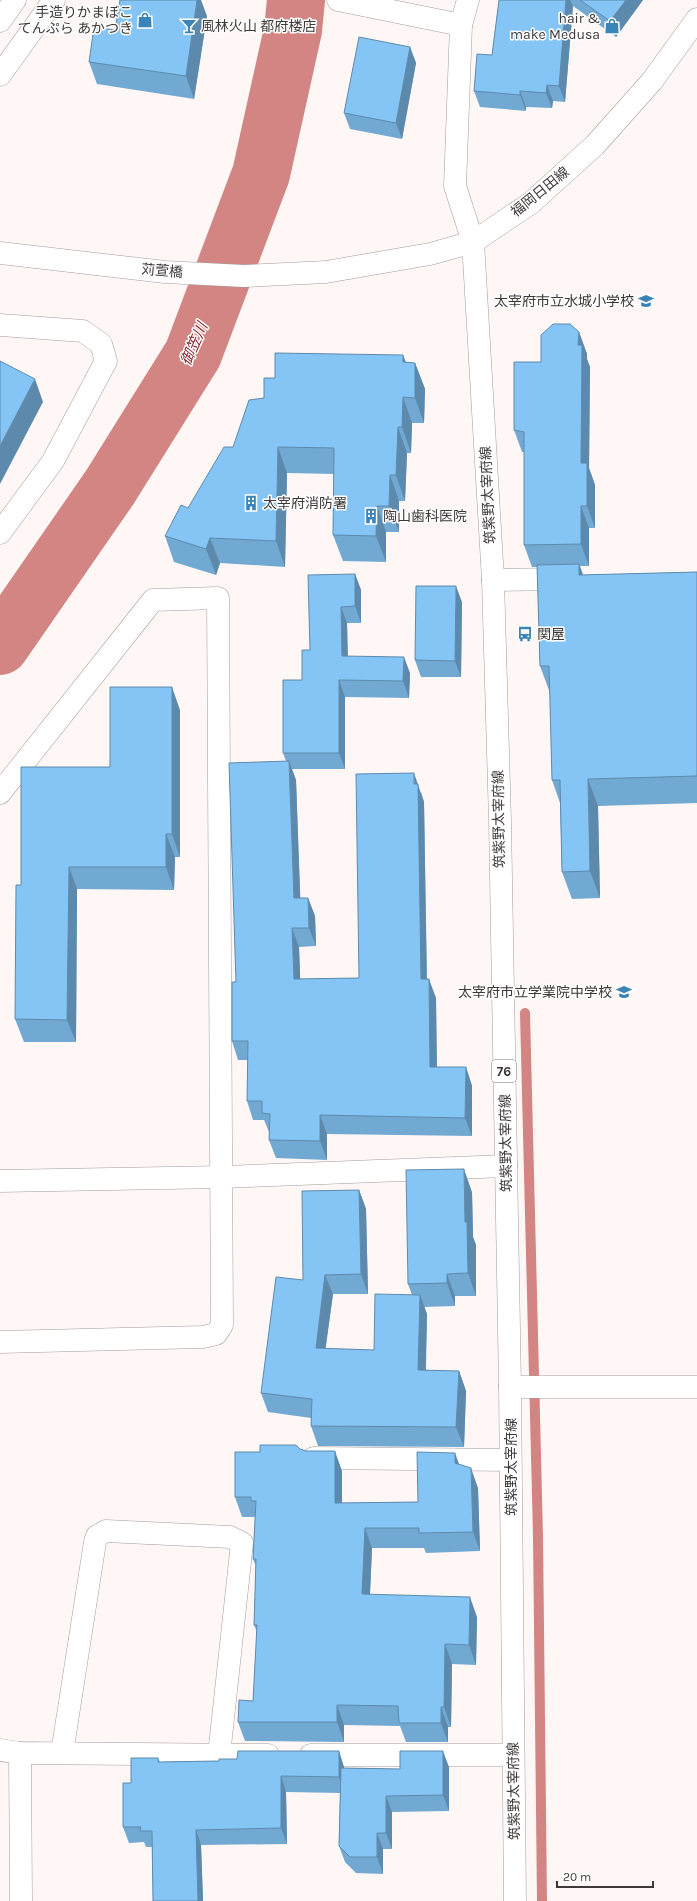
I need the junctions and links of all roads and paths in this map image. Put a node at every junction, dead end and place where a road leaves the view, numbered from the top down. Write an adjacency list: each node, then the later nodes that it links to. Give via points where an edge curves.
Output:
1 (15, 0): 6 (main road)
2 (54, 0): 8 (main road)
3 (468, 0): 7 (main road, 筑紫野太宰府線)
4 (352, 2): 7 (main road)
5 (697, 19): 9 (main road, 福岡日田線, via 652,81 595,145 531,203)
6 (0, 21)
7 (461, 25): 9 (main road, 筑紫野太宰府線, via 455,186)
8 (0, 75)
9 (473, 242): 11 (main road, 福岡日田線, via 430,254); 15 (main road, 筑紫野太宰府線 / 76)
10 (0, 253): 11 (main road, 苅萱橋, via 165,272 244,276)
11 (326, 272)
12 (0, 325): 13 (main road, via 83,331 101,344 106,361 53,461)
13 (0, 534)
14 (587, 578): 15 (main road)
15 (493, 580): 17 (main road, 筑紫野太宰府線 / 76)
16 (0, 793): 18 (main road, via 153,600 218,598)
17 (506, 1166): 18 (main road); 22 (main road, 筑紫野太宰府線 / 76)
18 (222, 1177): 19 (main road); 20 (main road, via 222,1325 216,1334 203,1338)
19 (0, 1181)
20 (0, 1342)
21 (697, 1387): 22 (main road)
22 (516, 1388): 24 (main road, 筑紫野太宰府線 / 76)
23 (314, 1458): 24 (main road)
24 (510, 1460): 28 (main road, 筑紫野太宰府線 / 76)
25 (10, 1752): 26 (main road); 29 (main road)
26 (62, 1753): 27 (main road); 27 (main road, via 95,1542 97,1536 106,1531 230,1537 242,1543)
27 (219, 1755): 28 (main road)
28 (514, 1755): 30 (main road, 筑紫野太宰府線 / 76)
29 (21, 1901)
30 (515, 1901)

